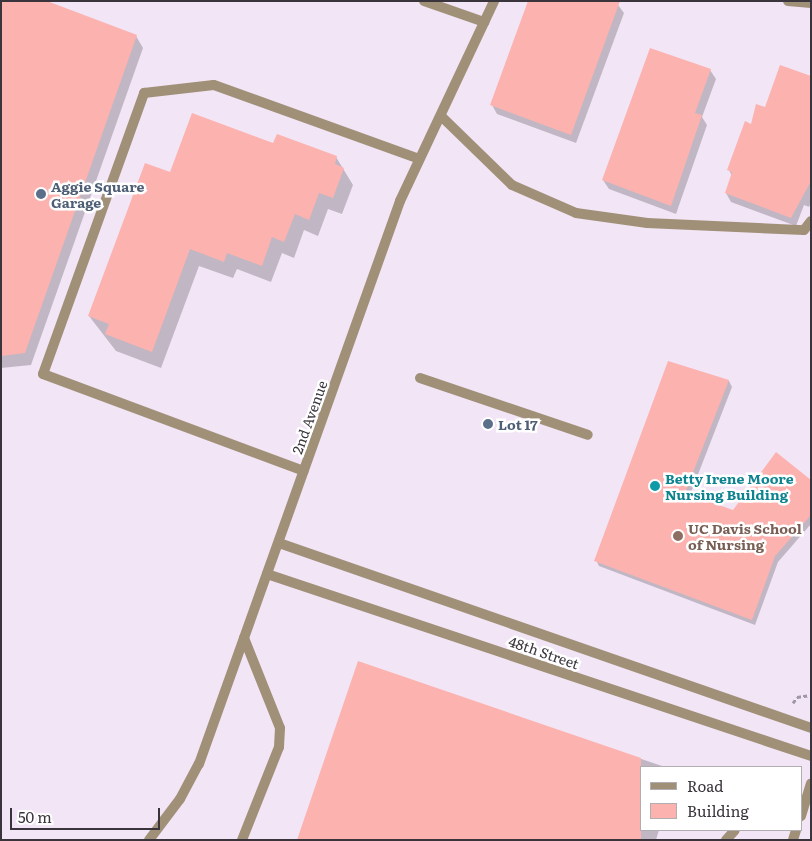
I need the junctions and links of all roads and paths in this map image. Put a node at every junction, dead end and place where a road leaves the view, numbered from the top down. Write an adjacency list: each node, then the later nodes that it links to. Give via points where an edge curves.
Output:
1 (424, 1): 5 (street)
2 (494, 1): 5 (street, 2nd Avenue)
3 (788, 1): 4 (street)
4 (811, 4)
5 (484, 22): 6 (street, 2nd Avenue)
6 (441, 116): 7 (street, 2nd Avenue); 8 (street, via 512,185 576,213 647,223 804,230)
7 (419, 159): 11 (street, 2nd Avenue, via 400,201); 11 (street, via 214,85 144,93 43,374)
8 (811, 221)
9 (420, 378): 10 (street)
10 (588, 435)
11 (304, 471): 12 (street, 2nd Avenue)
12 (279, 543): 13 (street, 2nd Avenue); 17 (street, 48th Street)
13 (268, 574): 14 (street, 2nd Avenue); 18 (street, 48th Street)
14 (244, 638): 21 (street, 2nd Avenue, via 199,764 180,799); 22 (street, via 280,728 279,747)
15 (811, 695): 16 (path, via 797,697)
16 (793, 703)
17 (811, 728)
18 (811, 756)
19 (811, 784): 20 (street)
20 (803, 802)
21 (149, 840)
22 (242, 840)

